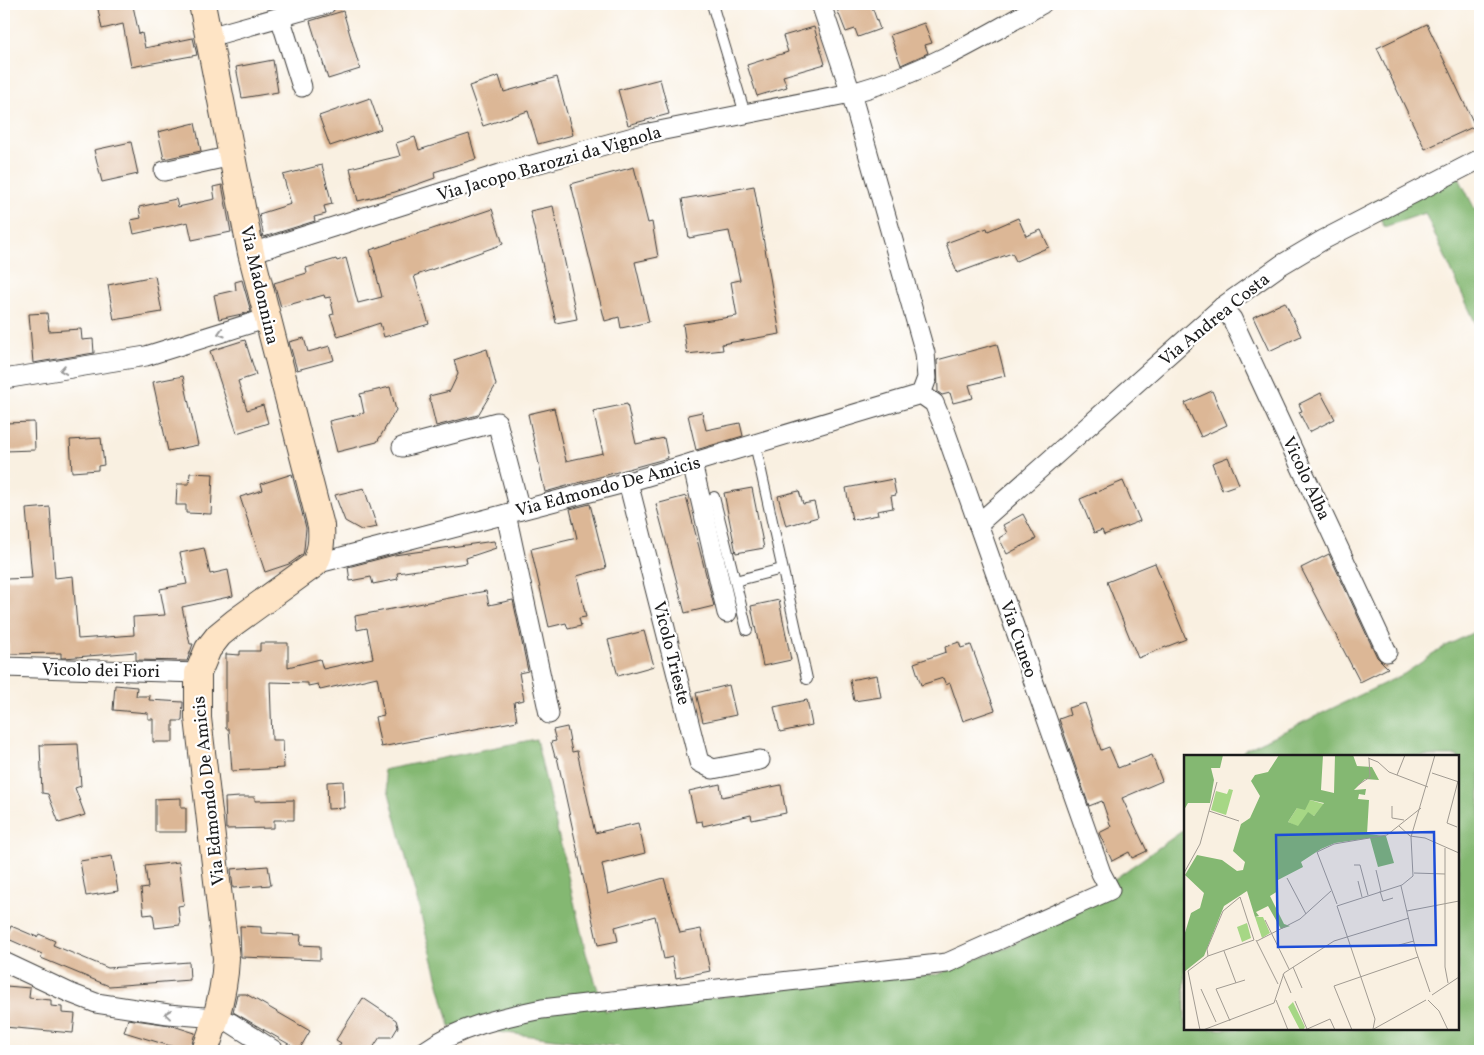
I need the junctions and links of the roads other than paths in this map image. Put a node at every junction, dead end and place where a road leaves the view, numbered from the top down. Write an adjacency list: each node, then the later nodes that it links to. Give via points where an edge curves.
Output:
1 (202, 4): 7 (street, Via Madonnina)
2 (326, 4): 6 (street)
3 (712, 4): 10 (lane)
4 (821, 4): 9 (street)
5 (1042, 4): 9 (street, via 960,51 883,85)
6 (280, 17): 7 (street); 8 (street)
7 (209, 37): 11 (street, Via Madonnina)
8 (302, 87)
9 (852, 93): 10 (street, Via Jacopo Barozzi da Vignola); 18 (street, via 924,353 927,378)
10 (745, 114): 14 (street, Via Jacopo Barozzi da Vignola, via 644,134)
11 (232, 156): 13 (street); 14 (street, Via Madonnina)
12 (1480, 159): 15 (street, Via Andrea Costa, via 1322,240)
13 (164, 171)
14 (251, 253): 16 (street, Via Madonnina)
15 (1222, 307): 25 (street, Via Andrea Costa); 31 (street, Vicolo Alba, via 1232,319)
16 (268, 318): 17 (street, one-way to 17, via 146,356); 26 (street, Via Madonnina, via 320,526 320,551)
17 (4, 379)
18 (921, 394): 19 (street, Via Edmondo De Amicis); 25 (street, Via Cuneo, via 934,403)
19 (755, 444): 21 (street, Via Edmondo De Amicis); 27 (lane)
20 (402, 447): 24 (street, via 497,422)
21 (692, 463): 22 (street, Via Edmondo De Amicis); 29 (street)
22 (628, 482): 24 (street, Via Edmondo De Amicis); 36 (street, Vicolo Trieste, via 699,762 713,769)
23 (714, 497): 28 (lane)
24 (513, 512): 26 (street, Via Edmondo De Amicis); 35 (street)
25 (978, 524): 41 (street, Via Cuneo, via 1101,874 1110,890 947,963 542,1009 495,1020 440,1040)
26 (315, 564): 33 (street, Via Edmondo De Amicis, via 220,635 208,649)
27 (782, 569): 28 (lane); 34 (lane)
28 (734, 581): 30 (lane)
29 (727, 613)
30 (747, 630)
31 (1387, 652)
32 (4, 666): 33 (street, Vicolo dei Fiori)
33 (198, 672): 38 (street, Via Edmondo De Amicis, via 198,718 226,958)
34 (807, 679)
35 (550, 714)
36 (760, 760)
37 (4, 962): 38 (street, one-way to 37, via 96,1003)
38 (217, 1018): 39 (street, Via Edmondo De Amicis); 40 (street, via 231,1023)
39 (205, 1051)
40 (275, 1051)
41 (425, 1051)

